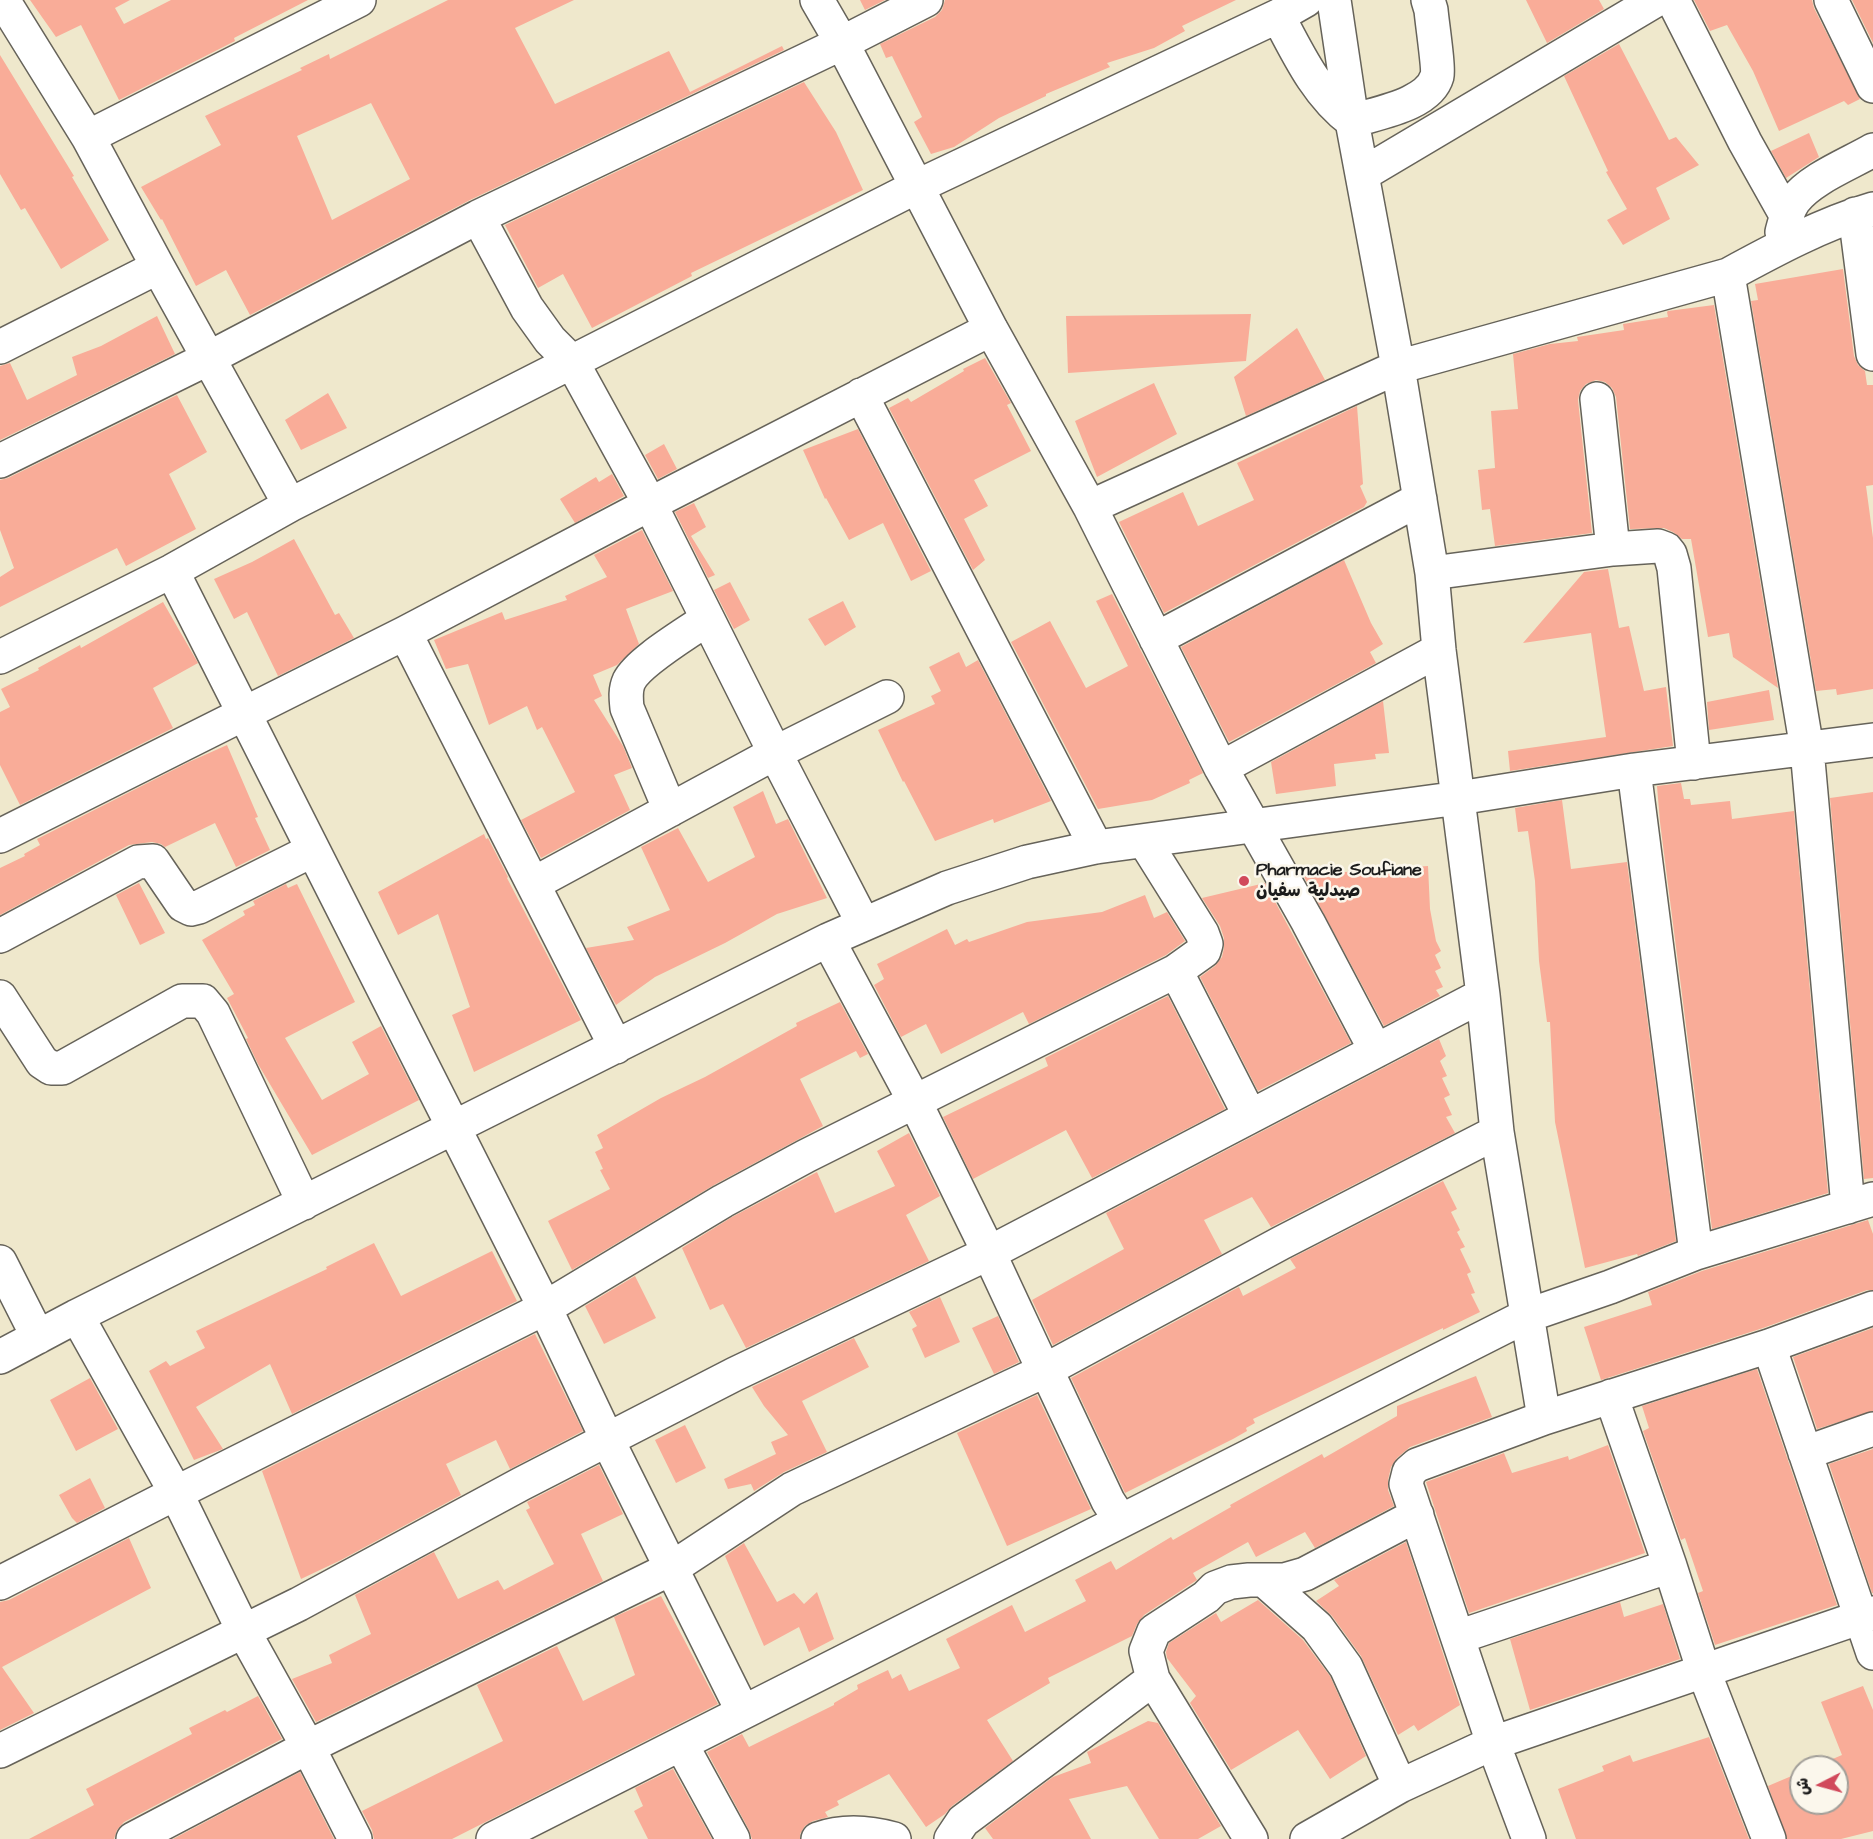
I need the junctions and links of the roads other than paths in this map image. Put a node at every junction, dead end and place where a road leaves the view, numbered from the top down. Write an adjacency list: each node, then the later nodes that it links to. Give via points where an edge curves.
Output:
1 (3, 0): 14 (street)
2 (359, 0): 14 (street)
3 (817, 0): 11 (street)
4 (926, 0): 11 (street)
5 (1334, 0): 13 (street)
6 (1428, 0): 13 (street, via 1437,76 1427,92 1410,103)
7 (1656, 0): 16 (street)
8 (1672, 0): 19 (street)
9 (1831, 0): 12 (street)
10 (1292, 8): 13 (street, via 1323,94); 17 (street)
11 (842, 43): 17 (street); 20 (street)
12 (1873, 86)
13 (1352, 121): 16 (street)
14 (88, 137): 22 (street)
15 (1873, 150): 19 (street, via 1812,184)
16 (1363, 174): 29 (street)
17 (916, 187): 24 (street); 28 (street)
18 (1864, 211): 21 (street); 26 (street)
19 (1786, 215): 21 (street)
20 (478, 217): 27 (street); 28 (street, via 527,308)
21 (1778, 248): 23 (street)
22 (158, 267): 25 (street); 27 (street)
23 (1728, 275): 29 (street); 48 (street)
24 (991, 329): 30 (street); 36 (street)
25 (0, 347)
26 (1873, 354)
27 (209, 358): 32 (street); 35 (street)
28 (572, 362): 34 (street); 35 (street)
29 (1398, 367): 33 (street); 36 (street)
30 (861, 396): 34 (street); 58 (street)
31 (1597, 399): 37 (street)
32 (0, 461)
33 (1420, 499): 39 (street); 42 (street)
34 (650, 504): 40 (street); 41 (street)
35 (290, 505): 38 (street)
36 (1090, 507): 42 (street)
37 (1613, 549): 39 (street); 50 (street, via 1658,546 1670,554)
38 (172, 571): 44 (street); 46 (street)
39 (1432, 573): 43 (street)
40 (707, 620): 49 (street); 54 (street, via 640,666 625,693 627,708)
41 (405, 633): 46 (street); 60 (street)
42 (1156, 639): 51 (street)
43 (1439, 650): 51 (street); 53 (street)
44 (0, 657)
45 (887, 697): 49 (street)
46 (243, 712): 56 (street); 59 (street)
47 (1873, 740): 48 (street)
48 (1808, 749): 50 (street); 74 (street)
49 (775, 753): 54 (street); 61 (street)
50 (1694, 762): 52 (street)
51 (1221, 768): 55 (street)
52 (1634, 770): 53 (street); 76 (street)
53 (1459, 798): 55 (street); 65 (street)
54 (670, 810): 60 (street)
55 (1252, 825): 57 (street); 68 (street)
56 (0, 836)
57 (1145, 842): 58 (street); 64 (street, via 1206,944 1204,951)
58 (1096, 847): 61 (street, via 1027,862 947,888)
59 (313, 850): 62 (street, via 191,909 183,905 153,861 138,862); 71 (street)
60 (533, 884): 67 (street)
61 (863, 923): 63 (street)
62 (0, 936)
63 (828, 940): 67 (street); 69 (street)
64 (1176, 971): 69 (street); 70 (street)
65 (1483, 995): 68 (street); 72 (street)
66 (0, 998): 73 (street, via 42,1062 51,1068 62,1068 182,1001 202,1001 213,1012)
67 (616, 1047): 71 (street)
68 (1376, 1051): 70 (street)
69 (915, 1102): 75 (street); 78 (street, via 723,1201)
70 (1250, 1116): 75 (street)
71 (453, 1129): 73 (street); 78 (street)
72 (1497, 1132): 81 (street); 85 (street)
73 (304, 1203): 80 (street)
74 (1860, 1203): 76 (street)
75 (989, 1253): 85 (street); 89 (street, via 735,1374)
76 (1696, 1253): 81 (street)
77 (0, 1262): 82 (street)
78 (545, 1308): 89 (street); 91 (street)
79 (1873, 1308): 83 (street)
80 (77, 1316): 82 (street); 91 (street)
81 (1526, 1316): 87 (street); 93 (street)
82 (38, 1337): 84 (street)
83 (1769, 1346): 86 (street); 90 (street)
84 (0, 1357)
85 (1044, 1371): 93 (street); 95 (street, via 792,1489)
86 (1611, 1396): 87 (street); 94 (street)
87 (1544, 1418): 92 (street, via 1417,1465 1408,1472 1406,1484)
88 (1873, 1429): 90 (street)
89 (608, 1441): 95 (street); 99 (street)
90 (1805, 1453): 98 (street)
91 (176, 1493): 97 (street); 99 (street)
92 (1417, 1515): 96 (street, via 1305,1574); 100 (street)
93 (1120, 1521): 104 (street)
94 (1670, 1566): 100 (street); 102 (street)
95 (672, 1568): 104 (street); 107 (street)
96 (1265, 1581): 103 (street, via 1231,1582 1215,1588 1154,1631 1146,1651); 109 (street, via 1317,1627 1346,1667)
97 (0, 1583)
98 (1866, 1615): 101 (street); 102 (street)
99 (244, 1632): 107 (street); 108 (street)
100 (1458, 1637): 105 (street)
101 (1873, 1653)
102 (1704, 1672): 105 (street); 120 (street)
103 (1153, 1679): 116 (street, via 963,1821); 117 (street)
104 (743, 1712): 106 (street)
105 (1493, 1743): 109 (street); 119 (street)
106 (681, 1744): 112 (street); 113 (street)
107 (309, 1747): 110 (street); 111 (street)
108 (0, 1751)
109 (1400, 1786): 118 (street)
110 (133, 1839)
111 (355, 1839)
112 (493, 1839)
113 (733, 1839)
114 (818, 1839): 115 (street, via 863,1833)
115 (894, 1839)
116 (951, 1839)
117 (1251, 1839)
118 (1307, 1839)
119 (1529, 1839)
120 (1768, 1839)

